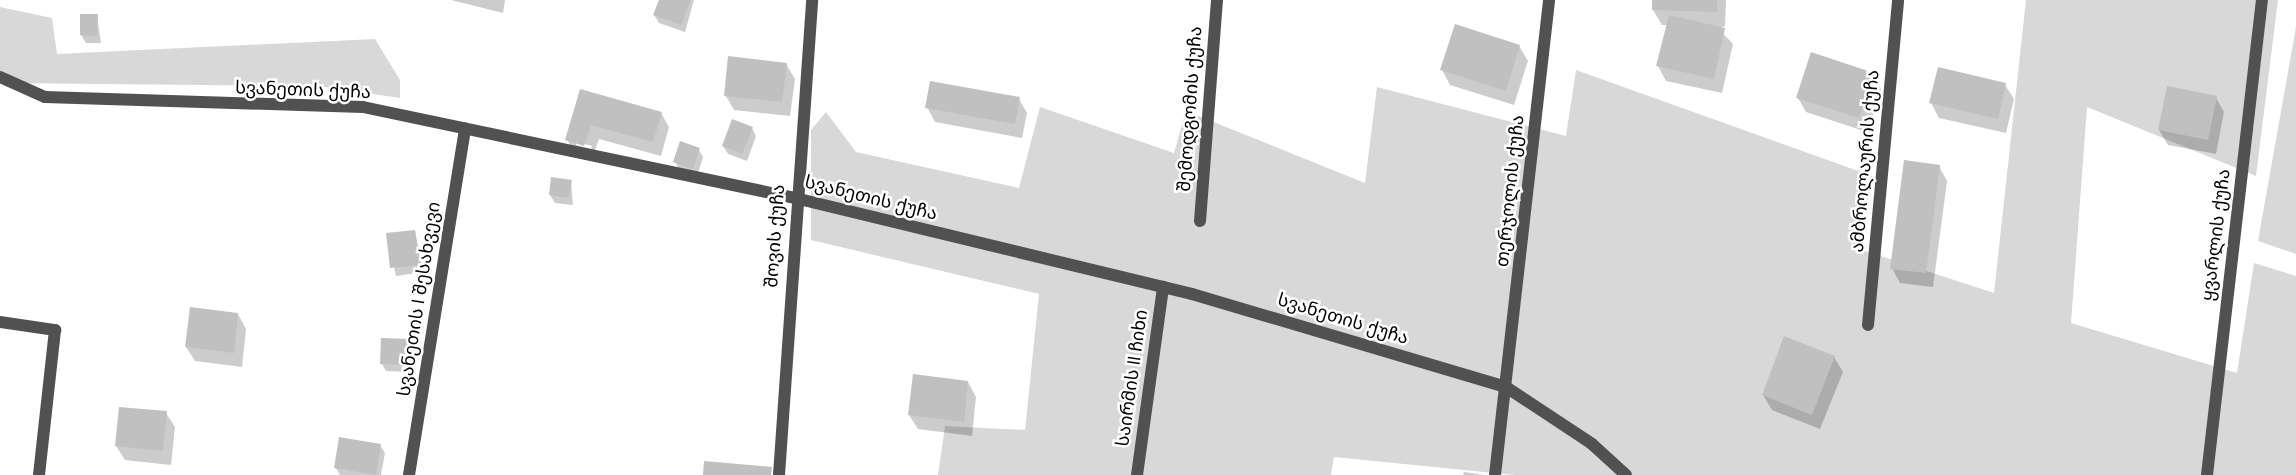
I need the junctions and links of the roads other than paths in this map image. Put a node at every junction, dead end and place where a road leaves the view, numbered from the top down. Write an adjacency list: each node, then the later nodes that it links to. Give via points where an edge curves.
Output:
1 (812, 0): 8 (street, შოვის ქუჩა)
2 (1217, 0): 9 (street, შემოდგომის ქუჩა)
3 (1549, 0): 13 (street, თერჯოლის ქუჩა)
4 (1898, 0): 12 (street, ამბროლაურის ქუჩა)
5 (2262, 0): 20 (street, ყვარლის ქუჩა)
6 (0, 77): 7 (street, სვანეთის ქუჩა, via 45,97 363,107)
7 (465, 129): 8 (street, სვანეთის ქუჩა); 15 (street, სვანეთის I შესახვევი)
8 (795, 198): 10 (street, სვანეთის ქუჩა); 16 (street, შოვის ქუჩა)
9 (1200, 221)
10 (1163, 287): 13 (street, სვანეთის ქუჩა); 17 (street, საირმის II ჩიხი)
11 (0, 322): 14 (street, via 56,330)
12 (1868, 325)
13 (1506, 387): 18 (street, თერჯოლის ქუჩა); 19 (street, სვანეთის ქუჩა, via 1592,444)
14 (39, 475)
15 (409, 475)
16 (779, 475)
17 (1137, 475)
18 (1495, 475)
19 (1626, 475)
20 (2207, 475)

